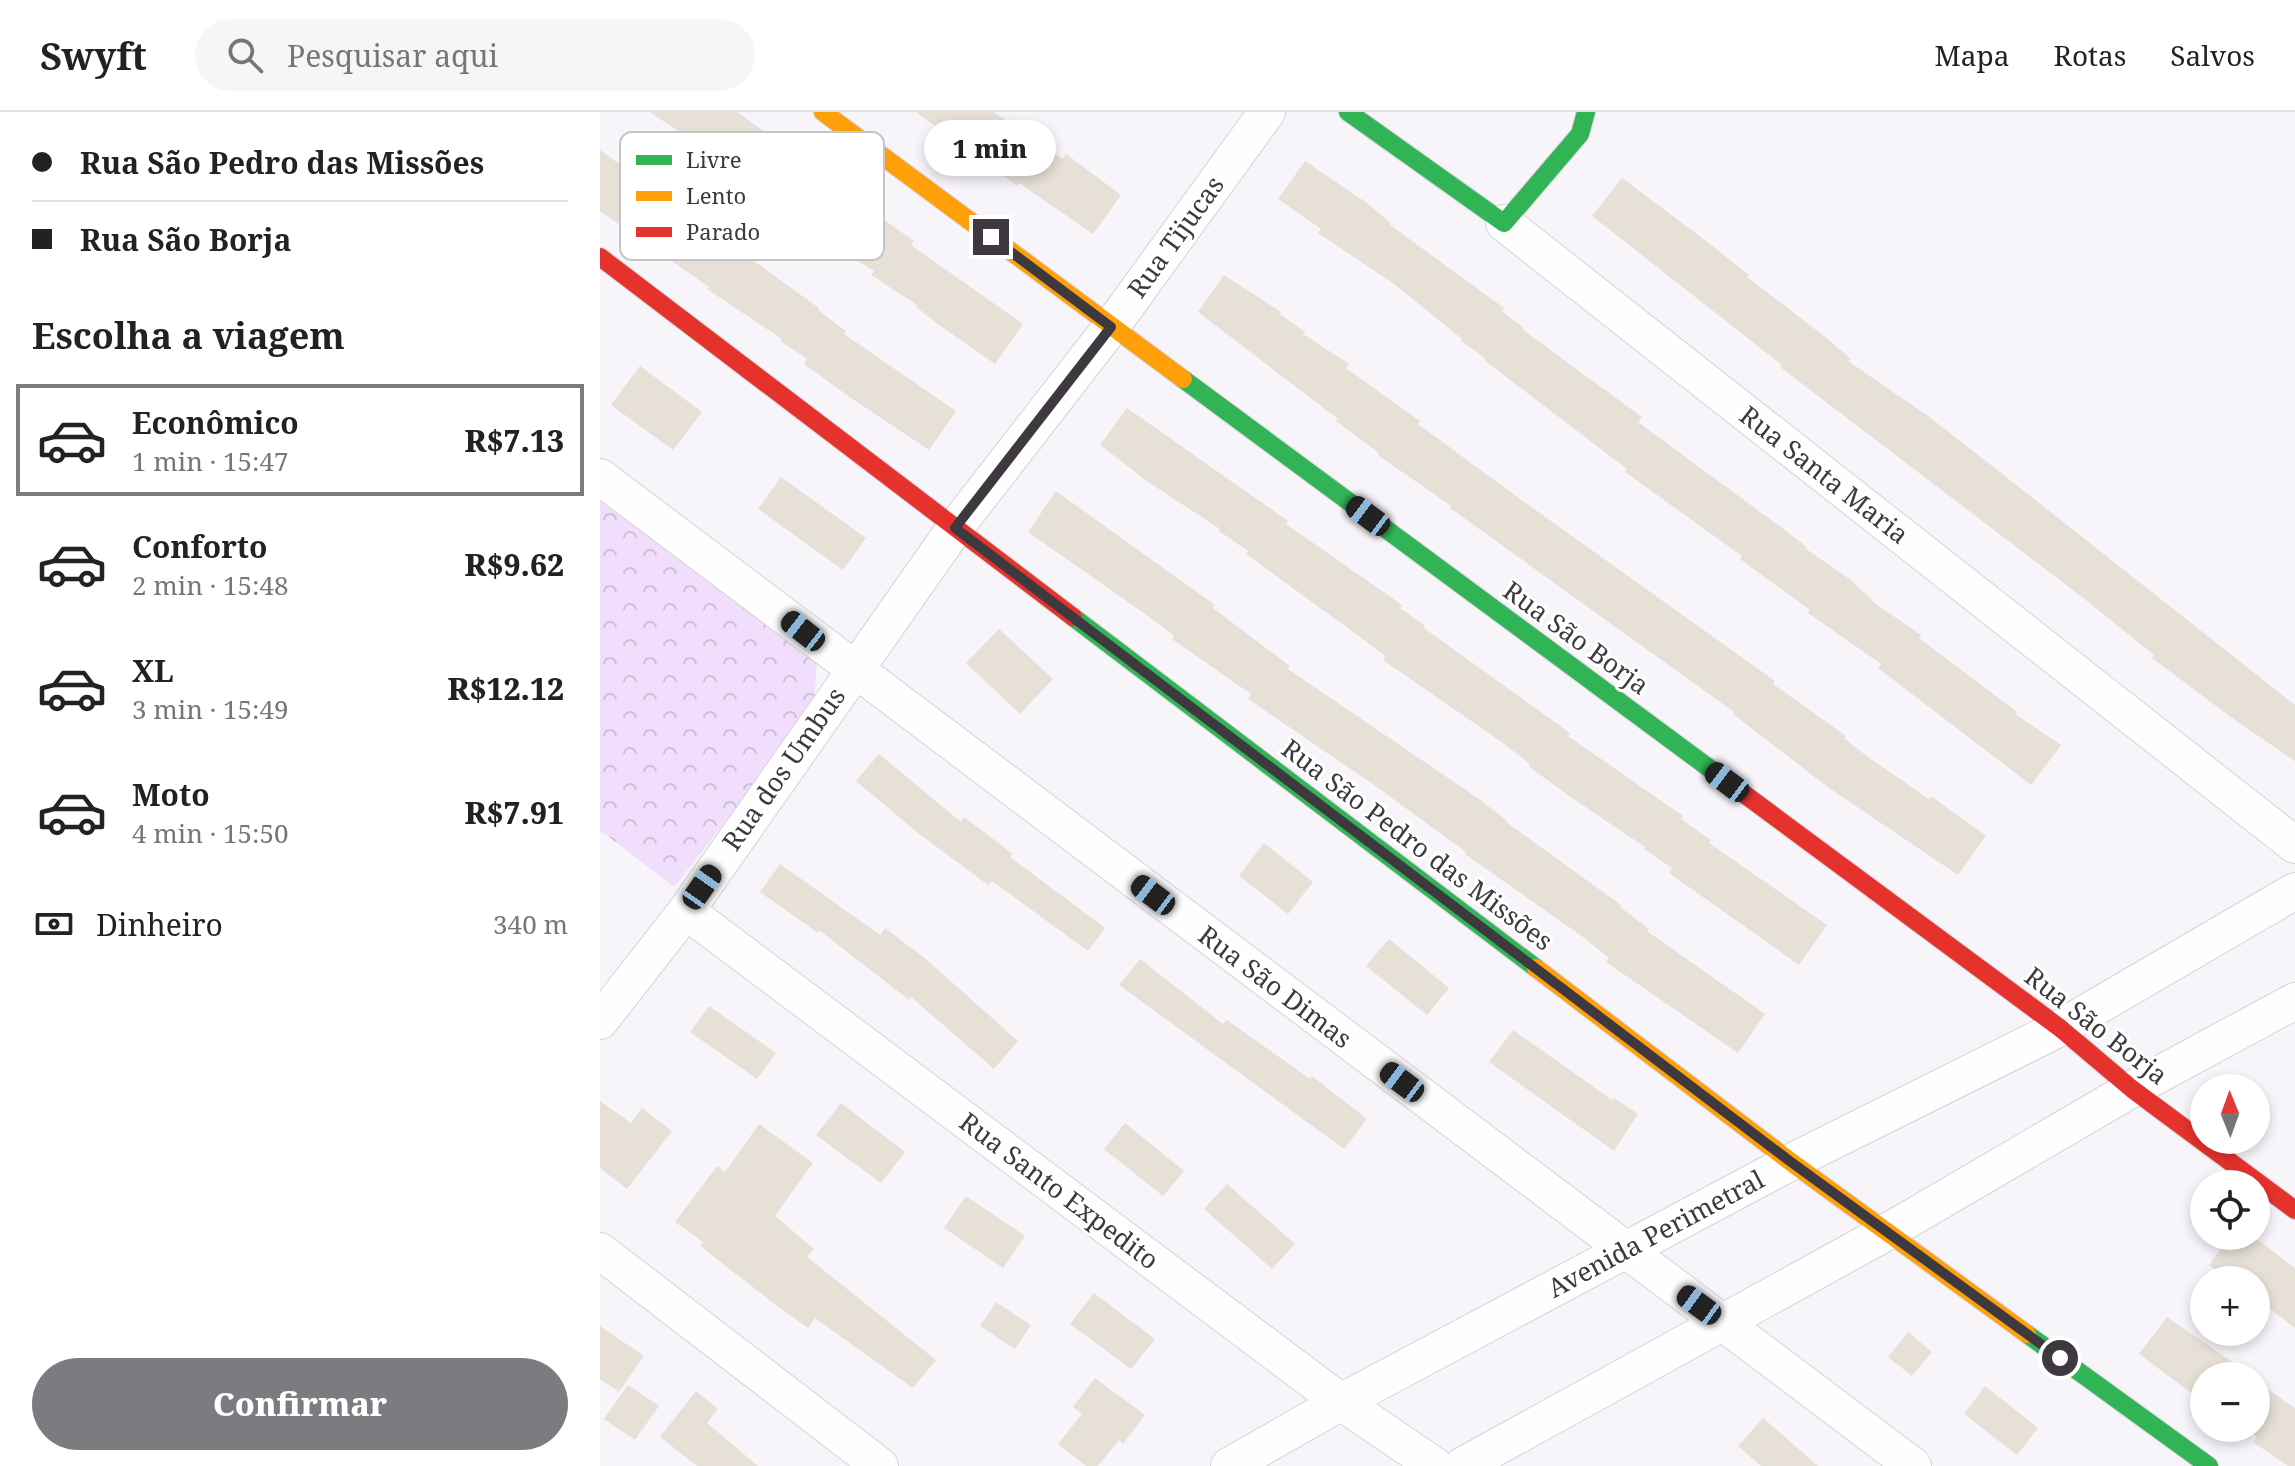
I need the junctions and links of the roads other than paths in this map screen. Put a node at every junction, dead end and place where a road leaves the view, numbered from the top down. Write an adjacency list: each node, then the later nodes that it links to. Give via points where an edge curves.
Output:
1 (823, 112): 5 (street, Rua São Borja)
2 (1267, 112): 9 (street, Rua Tijucas)
3 (1348, 112): 7 (street, Rua Santa Maria)
4 (1586, 112): 7 (street, via 1580,134)
5 (850, 132)
6 (884, 158): 9 (street, Rua São Borja)
7 (1504, 223): 13 (street, Rua Santa Maria)
8 (600, 257): 11 (street, Rua São Pedro das Missões)
9 (1111, 327): 11 (street, Rua Tijucas); 18 (street, Rua São Borja)
10 (600, 477): 12 (street, Rua São Dimas)
11 (955, 528): 12 (street, Rua Tijucas); 20 (street, Rua São Pedro das Missões)
12 (853, 670): 15 (street, Rua dos Umbus); 24 (street, Rua São Dimas)
13 (2295, 845)
14 (2295, 891): 18 (street, Avenida Perimetral)
15 (686, 911): 17 (street, Rua dos Umbus); 26 (street, Rua Santo Expedito)
16 (2295, 1001): 19 (street)
17 (600, 1021)
18 (2060, 1028): 19 (street, Rua São Borja); 20 (street, Avenida Perimetral)
19 (2132, 1089): 21 (street, Rua São Borja); 22 (street)
20 (1791, 1162): 22 (street, Rua São Pedro das Missões); 24 (street, Avenida Perimetral)
21 (2295, 1210)
22 (1887, 1232): 25 (street); 32 (street, Rua São Pedro das Missões)
23 (600, 1251): 27 (street)
24 (1627, 1251): 25 (street, Rua São Dimas); 26 (street, Avenida Perimetral)
25 (1724, 1322): 30 (street); 31 (street, Rua São Dimas)
26 (1341, 1402): 28 (street, Avenida Perimetral); 29 (street, Rua Santo Expedito)
27 (880, 1466)
28 (1229, 1466)
29 (1435, 1466)
30 (1462, 1466)
31 (1913, 1466)
32 (2209, 1466)

